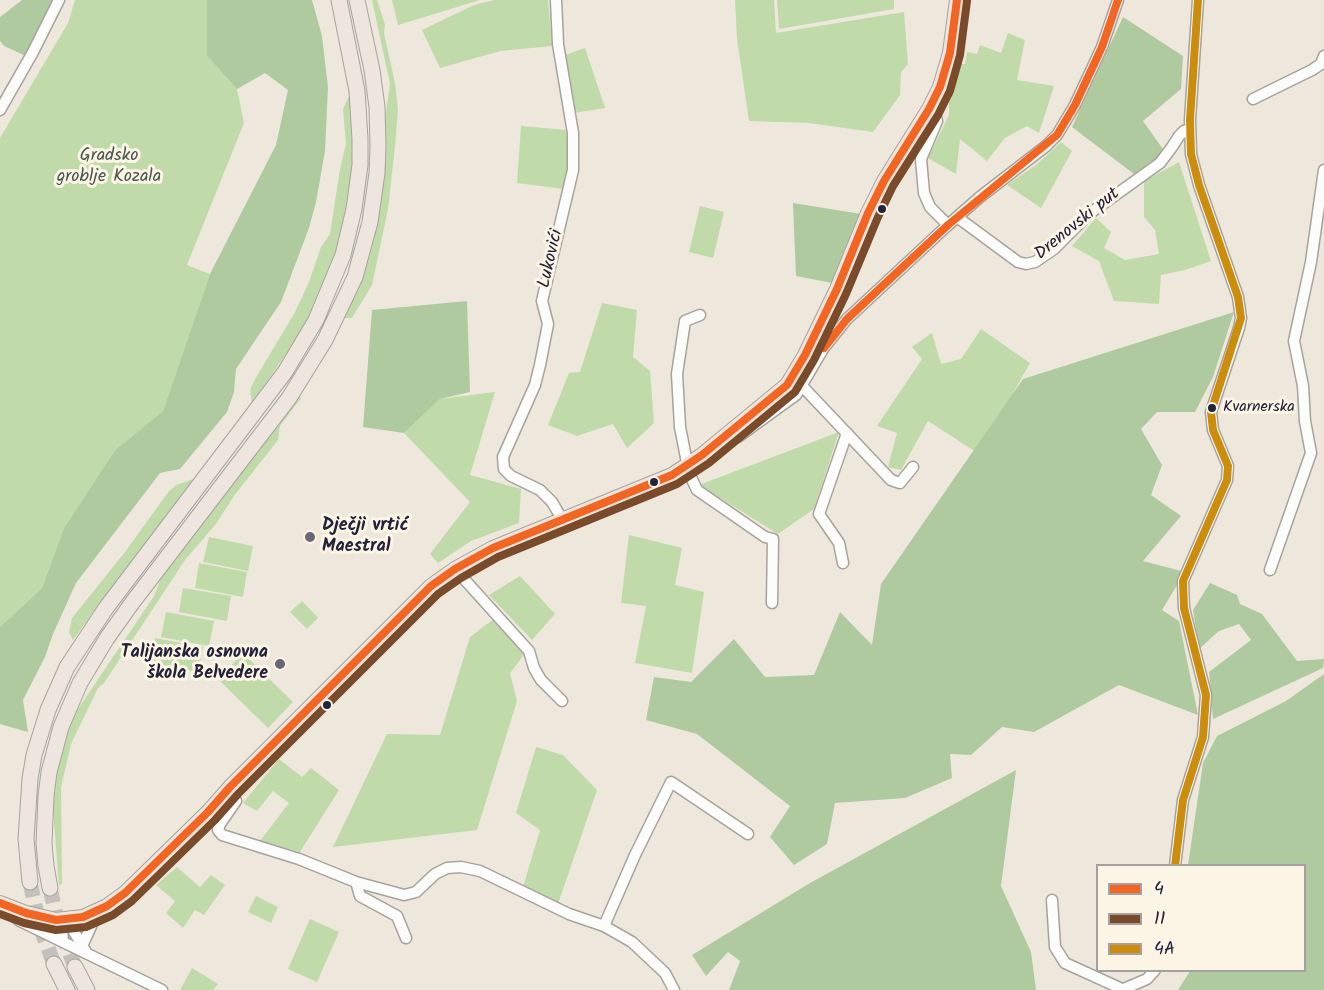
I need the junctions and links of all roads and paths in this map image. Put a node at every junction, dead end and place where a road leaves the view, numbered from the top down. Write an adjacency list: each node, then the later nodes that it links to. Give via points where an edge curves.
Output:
1 (59, 0): 11 (street)
2 (339, 0): 31 (highway, via 357,91 360,139 356,198 343,255 316,320 285,372 106,608 67,667 45,717 30,779 26,839)
3 (357, 0): 33 (highway, via 372,70 378,146 371,214 355,277 325,340 289,398 132,603 80,683 61,727 49,772 44,843)
4 (556, 0): 22 (street, Lukovići, via 558,44 573,133 573,170 542,301 548,324 540,365 503,456 504,469 540,490)
5 (957, 0): 10 (main road, via 950,53)
6 (1118, 0): 14 (street, via 1102,47 1057,135)
7 (1198, 0): 12 (street)
8 (1324, 56): 9 (street, via 1312,70)
9 (1252, 99)
10 (929, 109): 15 (street, via 937,121 921,159 924,193 930,207); 19 (main road, via 884,181 792,379)
11 (0, 110)
12 (1190, 129): 14 (street, Drenovski put, via 1179,136 1160,163 1089,214 1035,262 1018,262); 30 (street, via 1194,169 1238,297 1241,318 1211,412 1213,430 1226,458 1227,480 1184,576 1184,608 1206,695 1203,737 1183,800)
13 (1324, 170): 25 (street, via 1311,262 1294,341 1311,453)
14 (957, 217): 15 (street)
15 (948, 225): 17 (street, via 838,329)
16 (700, 315): 20 (street, via 684,321 678,374 680,427)
17 (803, 387): 18 (street); 19 (street, via 746,433 738,437)
18 (847, 433): 21 (street, via 891,480 900,483); 23 (street, via 819,514 839,543)
19 (728, 435): 20 (main road)
20 (688, 465): 22 (main road); 26 (street, via 697,490 773,539)
21 (913, 467)
22 (561, 519): 24 (main road)
23 (843, 564)
24 (455, 569): 27 (street, via 529,651 541,680); 28 (main road, via 431,586)
25 (1270, 570)
26 (772, 603)
27 (562, 700)
28 (230, 787): 32 (street, via 236,801 219,824 222,835); 36 (main road, via 125,893)
29 (748, 834): 38 (street, via 671,782)
30 (1176, 864)
31 (30, 882)
32 (356, 882): 38 (street, via 404,895 416,892 447,868 461,867 480,871 569,914); 39 (street, via 360,896 397,916)
33 (50, 888)
34 (1052, 900): 45 (street, via 1055,947 1065,963)
35 (0, 904): 37 (main road); 40 (street, via 20,921)
36 (98, 911): 37 (main road); 41 (street)
37 (67, 920): 40 (street, via 62,930); 41 (street)
38 (604, 926): 49 (street, via 633,942 665,973)
39 (406, 938)
40 (63, 942): 41 (street)
41 (84, 948): 48 (street)
42 (54, 964): 46 (highway)
43 (75, 967): 47 (highway)
44 (1153, 972): 45 (street, via 1147,979)
45 (1121, 989)
46 (67, 990)
47 (87, 990)
48 (162, 990)
49 (674, 990)

